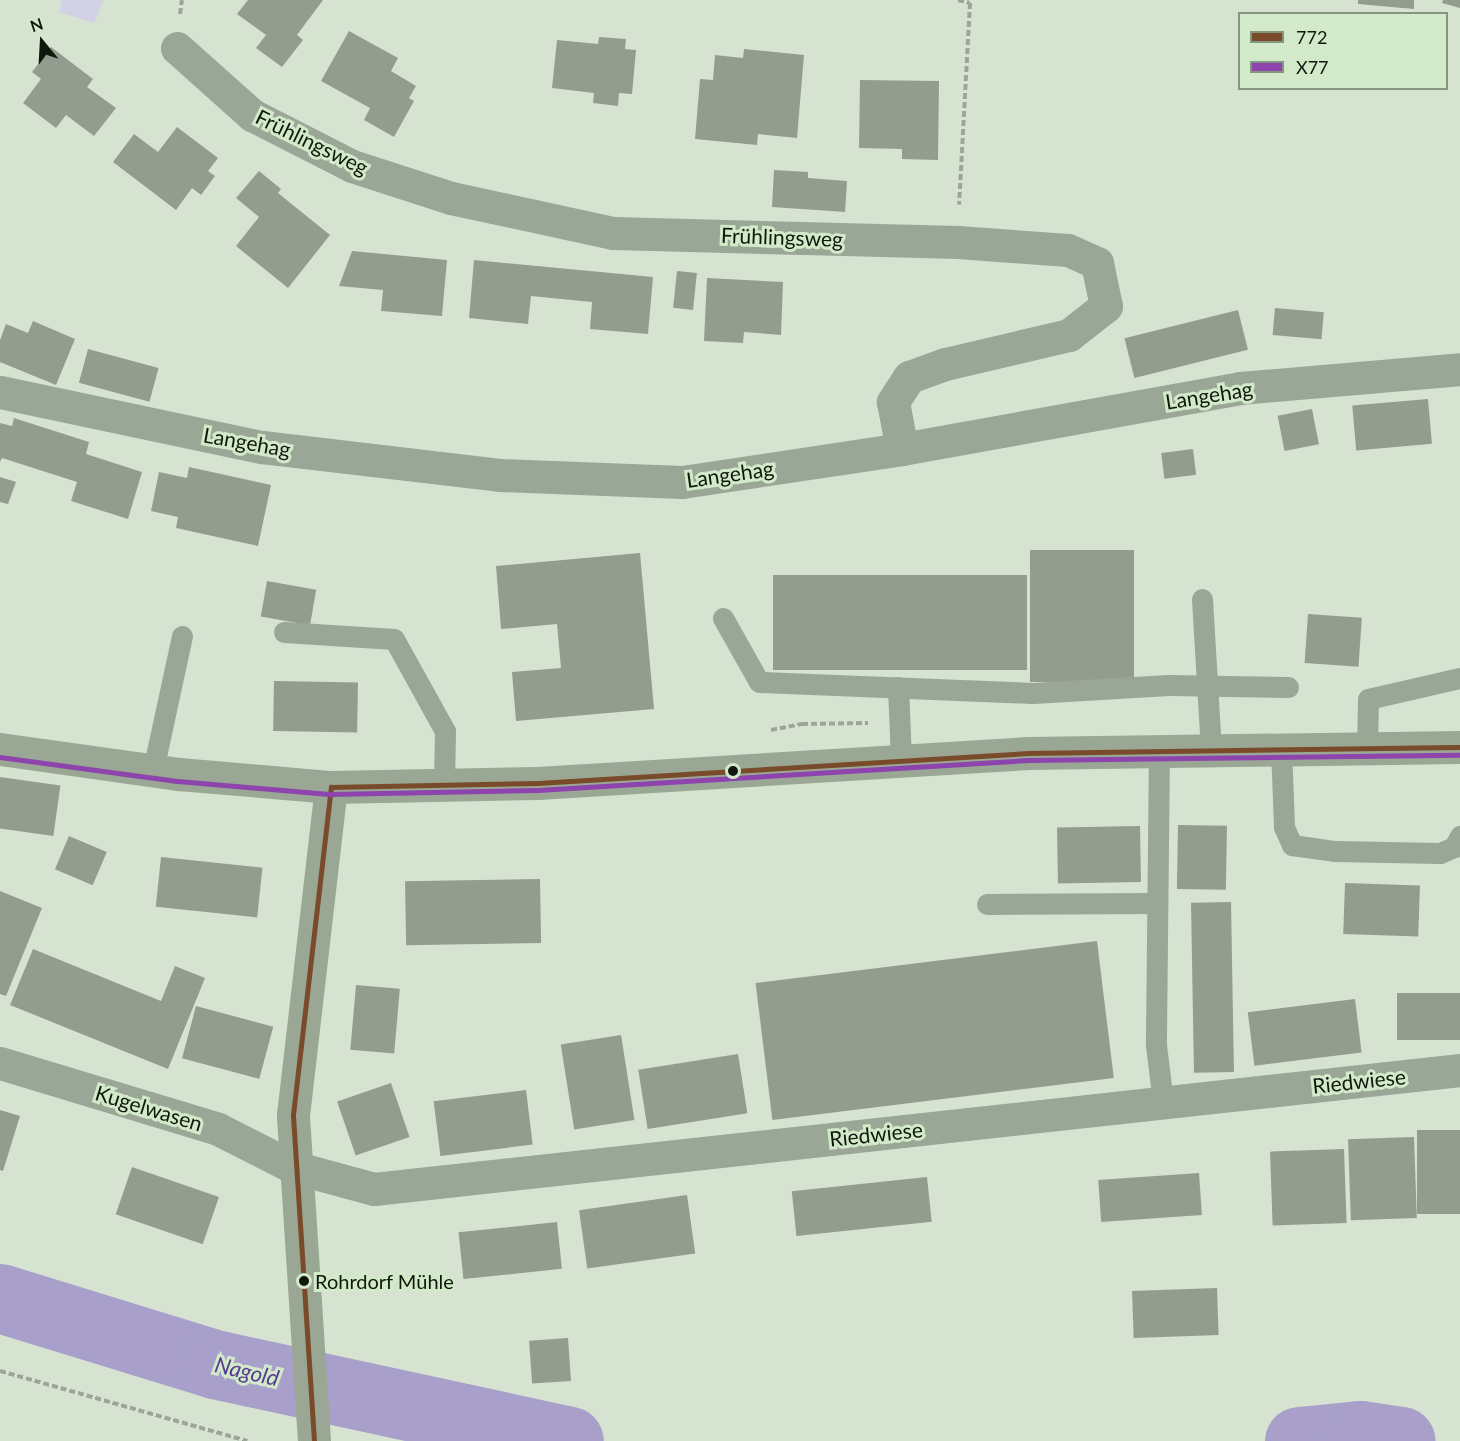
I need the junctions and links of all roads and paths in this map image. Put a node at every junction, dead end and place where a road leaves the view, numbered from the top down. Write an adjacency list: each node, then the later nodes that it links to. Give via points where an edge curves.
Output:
1 (958, 0): 3 (path, via 970,3)
2 (177, 48): 3 (street, Frühlingsweg, via 252,115 352,166 451,198 613,232)
3 (958, 242): 6 (street, Frühlingsweg, via 1068,250 1097,263 1106,306 1069,335 945,364 909,377 893,402)
4 (1460, 369): 6 (street, Langehag, via 1240,388)
5 (0, 392): 6 (street, Langehag, via 262,447 499,475 682,482)
6 (902, 449)
7 (1202, 599): 12 (lane)
8 (723, 618): 13 (lane, via 759,682)
9 (285, 632): 23 (lane, via 394,639 445,731)
10 (182, 636): 22 (lane)
11 (1460, 678): 17 (lane, via 1368,699)
12 (1210, 685): 13 (lane, via 1032,693); 14 (lane); 20 (lane)
13 (898, 687): 21 (lane)
14 (1288, 687)
15 (1460, 747): 17 (main road)
16 (1281, 748): 17 (main road); 20 (main road); 25 (lane, via 1284,827 1292,845 1334,851 1440,853 1454,847)
17 (1366, 748)
18 (0, 749): 22 (main road)
19 (1159, 749): 20 (main road); 21 (main road); 26 (lane)
20 (1211, 749)
21 (901, 759): 23 (main road, via 753,771)
22 (153, 770): 24 (main road)
23 (444, 785): 24 (main road)
24 (331, 787): 31 (main road, via 293,1115)
25 (1460, 836)
26 (1158, 903): 27 (lane); 30 (lane, via 1156,1045)
27 (987, 904)
28 (0, 1063): 31 (street, Kugelwasen, via 218,1129)
29 (1460, 1070): 30 (street, Riedwiese)
30 (1163, 1103): 31 (street, Riedwiese, via 374,1189)
31 (293, 1167): 34 (main road)
32 (0, 1371): 33 (path)
33 (248, 1441)
34 (314, 1441)

